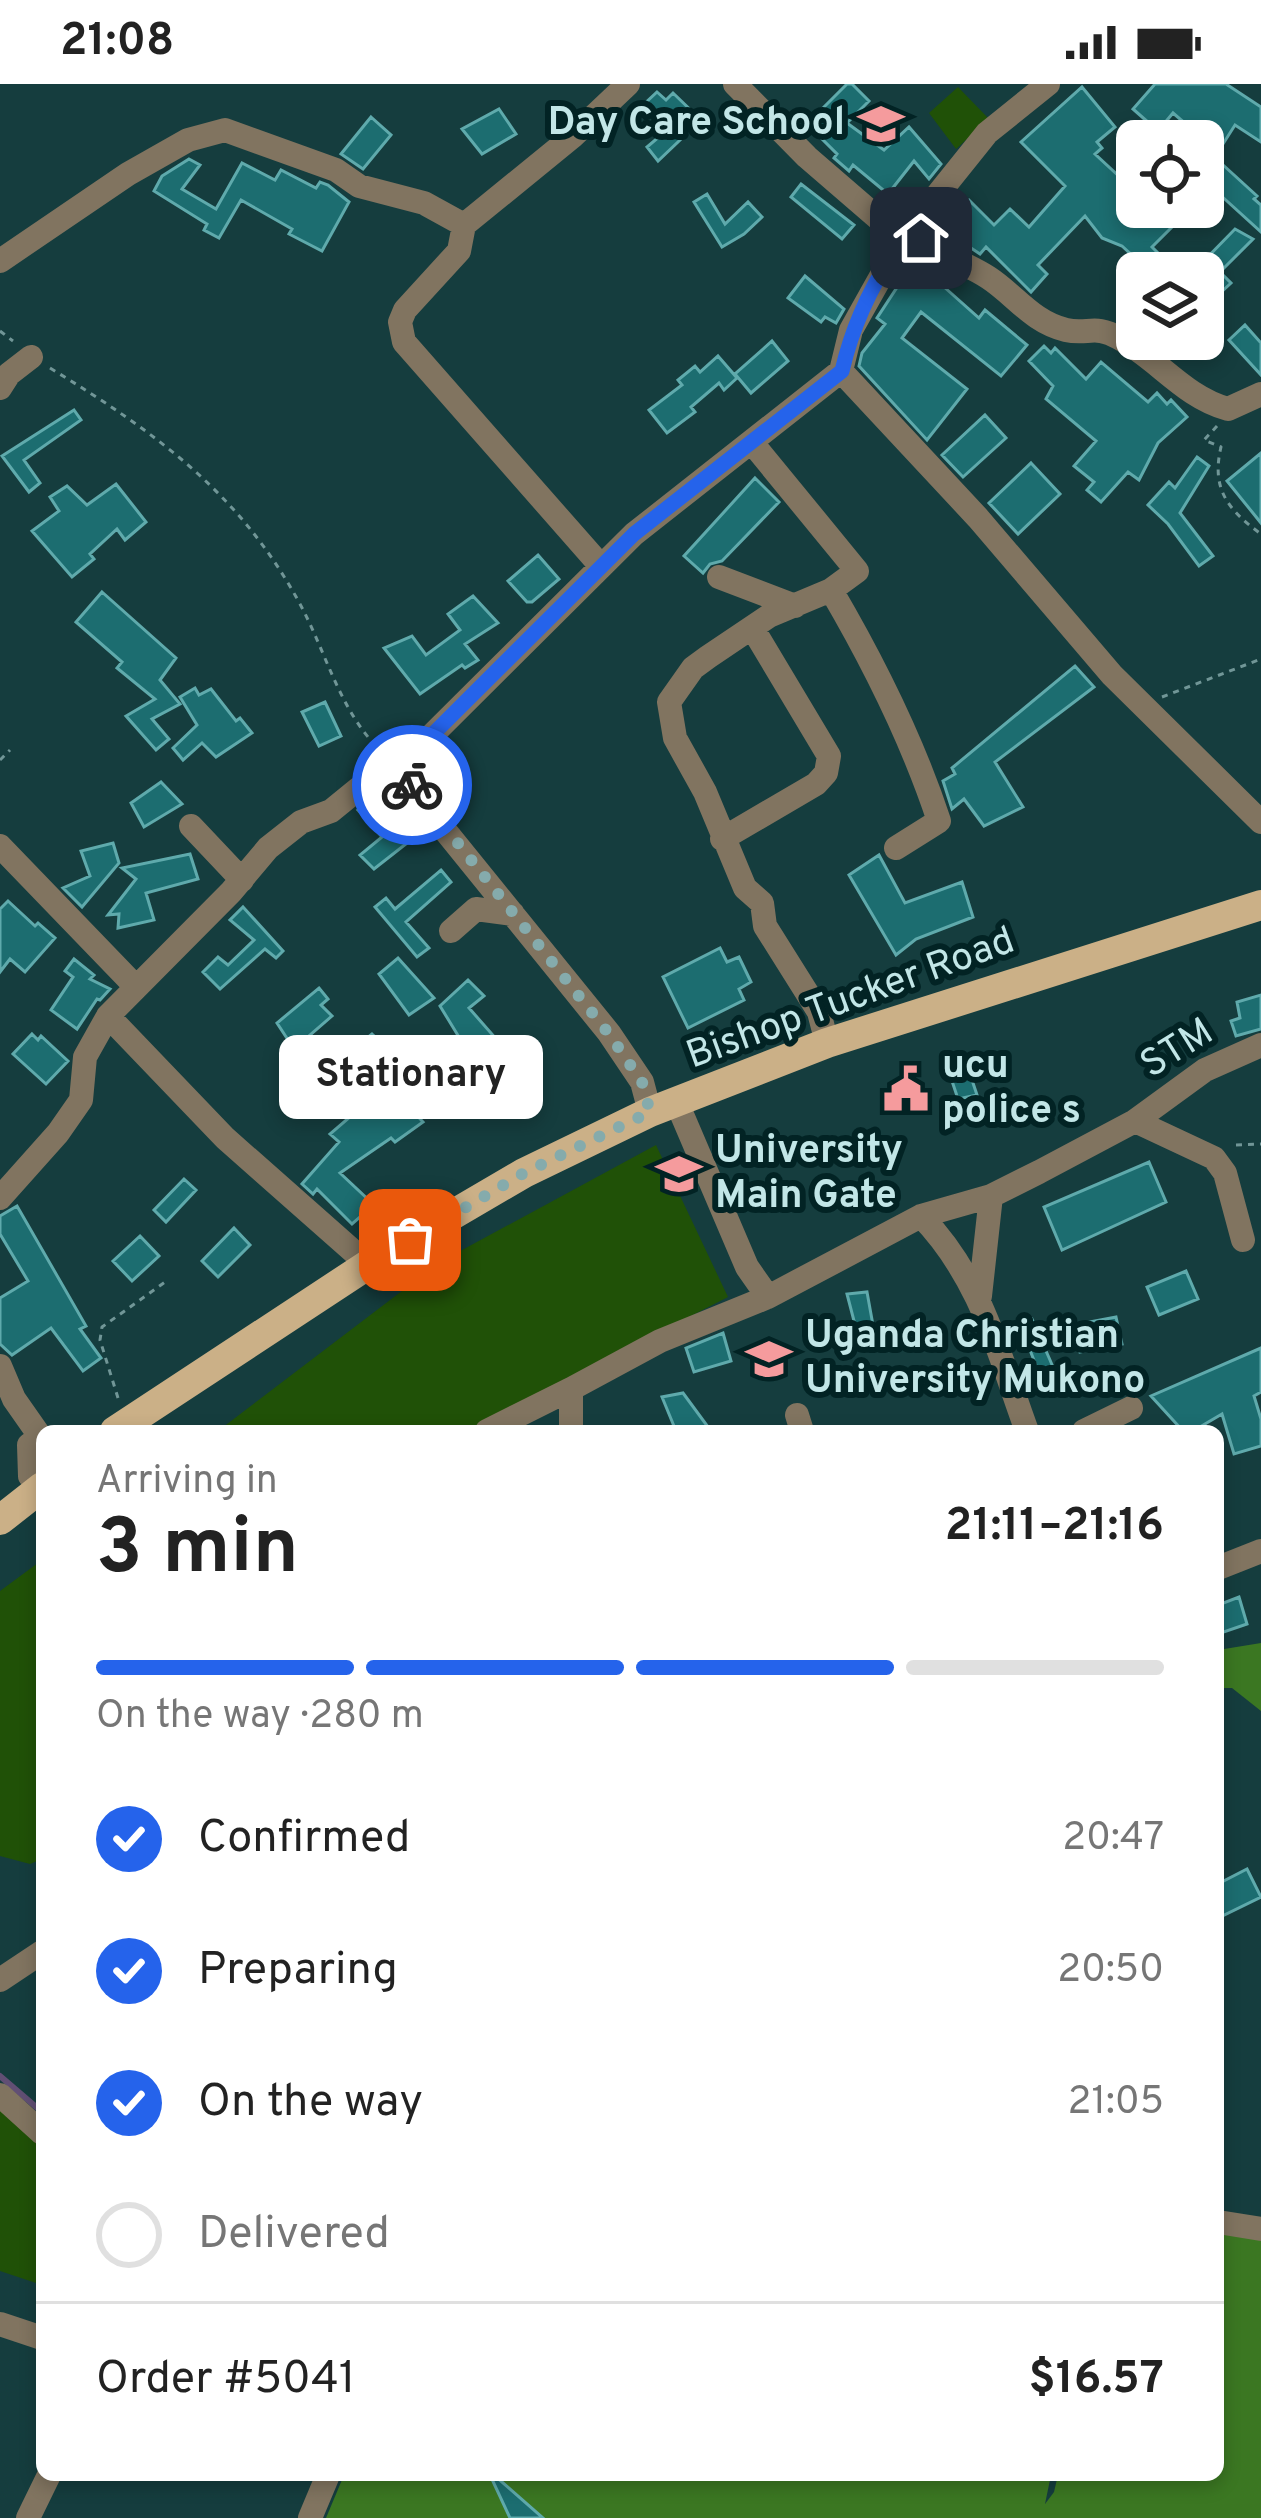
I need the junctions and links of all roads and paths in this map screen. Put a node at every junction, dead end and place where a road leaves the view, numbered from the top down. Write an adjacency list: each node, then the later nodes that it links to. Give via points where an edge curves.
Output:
1 (628, 84): 4 (street)
2 (735, 84): 5 (street, via 808,157)
3 (1048, 84): 5 (street, via 987,133)
4 (464, 225): 6 (street, via 224,130 143,166); 15 (street, via 459,250 405,310 404,341)
5 (908, 232): 9 (street, via 851,330); 12 (street, via 990,278 1036,317 1069,331 1101,327 1207,404)
6 (0, 261)
7 (0, 331): 8 (path)
8 (31, 357): 10 (street); 24 (path, via 152,432 248,523 302,607 358,726)
9 (842, 371): 13 (street); 21 (street)
10 (0, 388)
11 (1261, 394): 12 (street)
12 (1228, 409): 14 (path, via 1204,440 1221,447 1228,507)
13 (753, 444): 15 (street); 17 (street, via 857,571)
14 (1261, 534)
15 (600, 565): 24 (street)
16 (719, 577): 18 (street)
17 (831, 590): 18 (street); 29 (street, via 878,669 939,821)
18 (795, 606): 19 (street)
19 (753, 629): 27 (street, via 693,668 669,702 675,738); 27 (street, via 829,756 816,784)
20 (1261, 659): 21 (path)
21 (1145, 707): 25 (street)
22 (10, 750): 23 (path)
23 (0, 760)
24 (402, 770): 30 (street, via 301,821); 32 (street)
25 (1261, 823)
26 (191, 826): 30 (street)
27 (722, 839): 36 (street, via 820,1012)
28 (0, 846): 34 (street)
29 (896, 848)
30 (242, 880): 34 (street)
31 (1261, 904): 36 (main road, Bishop Tucker Road)
32 (513, 914): 33 (street, via 476,909); 38 (street)
33 (451, 931)
34 (136, 987): 35 (street)
35 (108, 1016): 43 (street, via 85,1058 81,1100); 46 (street, via 224,1138)
36 (827, 1042): 38 (main road, Bishop Tucker Road)
37 (1261, 1045): 39 (street, STM, via 1205,1070)
38 (664, 1107): 46 (main road, Bishop Tucker Road, via 524,1173); 49 (street)
39 (1135, 1120): 41 (street); 42 (street, STM)
40 (1261, 1144): 41 (path, via 1239,1144)
41 (1214, 1159): 45 (street)
42 (991, 1196): 44 (street, STM); 48 (street)
43 (0, 1198)
44 (921, 1216): 48 (street); 49 (street, STM)
45 (1243, 1240)
46 (372, 1262): 53 (main road, Bishop Tucker Road)
47 (168, 1280): 53 (path, via 102,1327)
48 (980, 1296): 56 (street)
49 (768, 1297): 51 (street, STM, via 660,1341)
50 (3, 1378): 58 (street)
51 (572, 1389): 54 (street, STM); 55 (street)
52 (1131, 1408): 57 (street)
53 (124, 1424)
54 (499, 1425)
55 (571, 1425)
56 (1026, 1425)
57 (1096, 1425)
58 (36, 1430)
59 (36, 1440): 60 (street, via 29,1444)
60 (36, 1482): 61 (main road)
61 (0, 1520)
62 (1261, 1550): 63 (street)
63 (1224, 1565)
64 (36, 1956): 65 (street)
65 (0, 1980)
66 (0, 2095): 67 (street)
67 (36, 2128)
68 (1224, 2223): 69 (street)
69 (1261, 2228)
70 (0, 2324): 71 (street)
71 (36, 2336)
72 (46, 2481): 74 (street)
73 (325, 2481): 75 (street)
74 (28, 2518)
75 (310, 2518)

